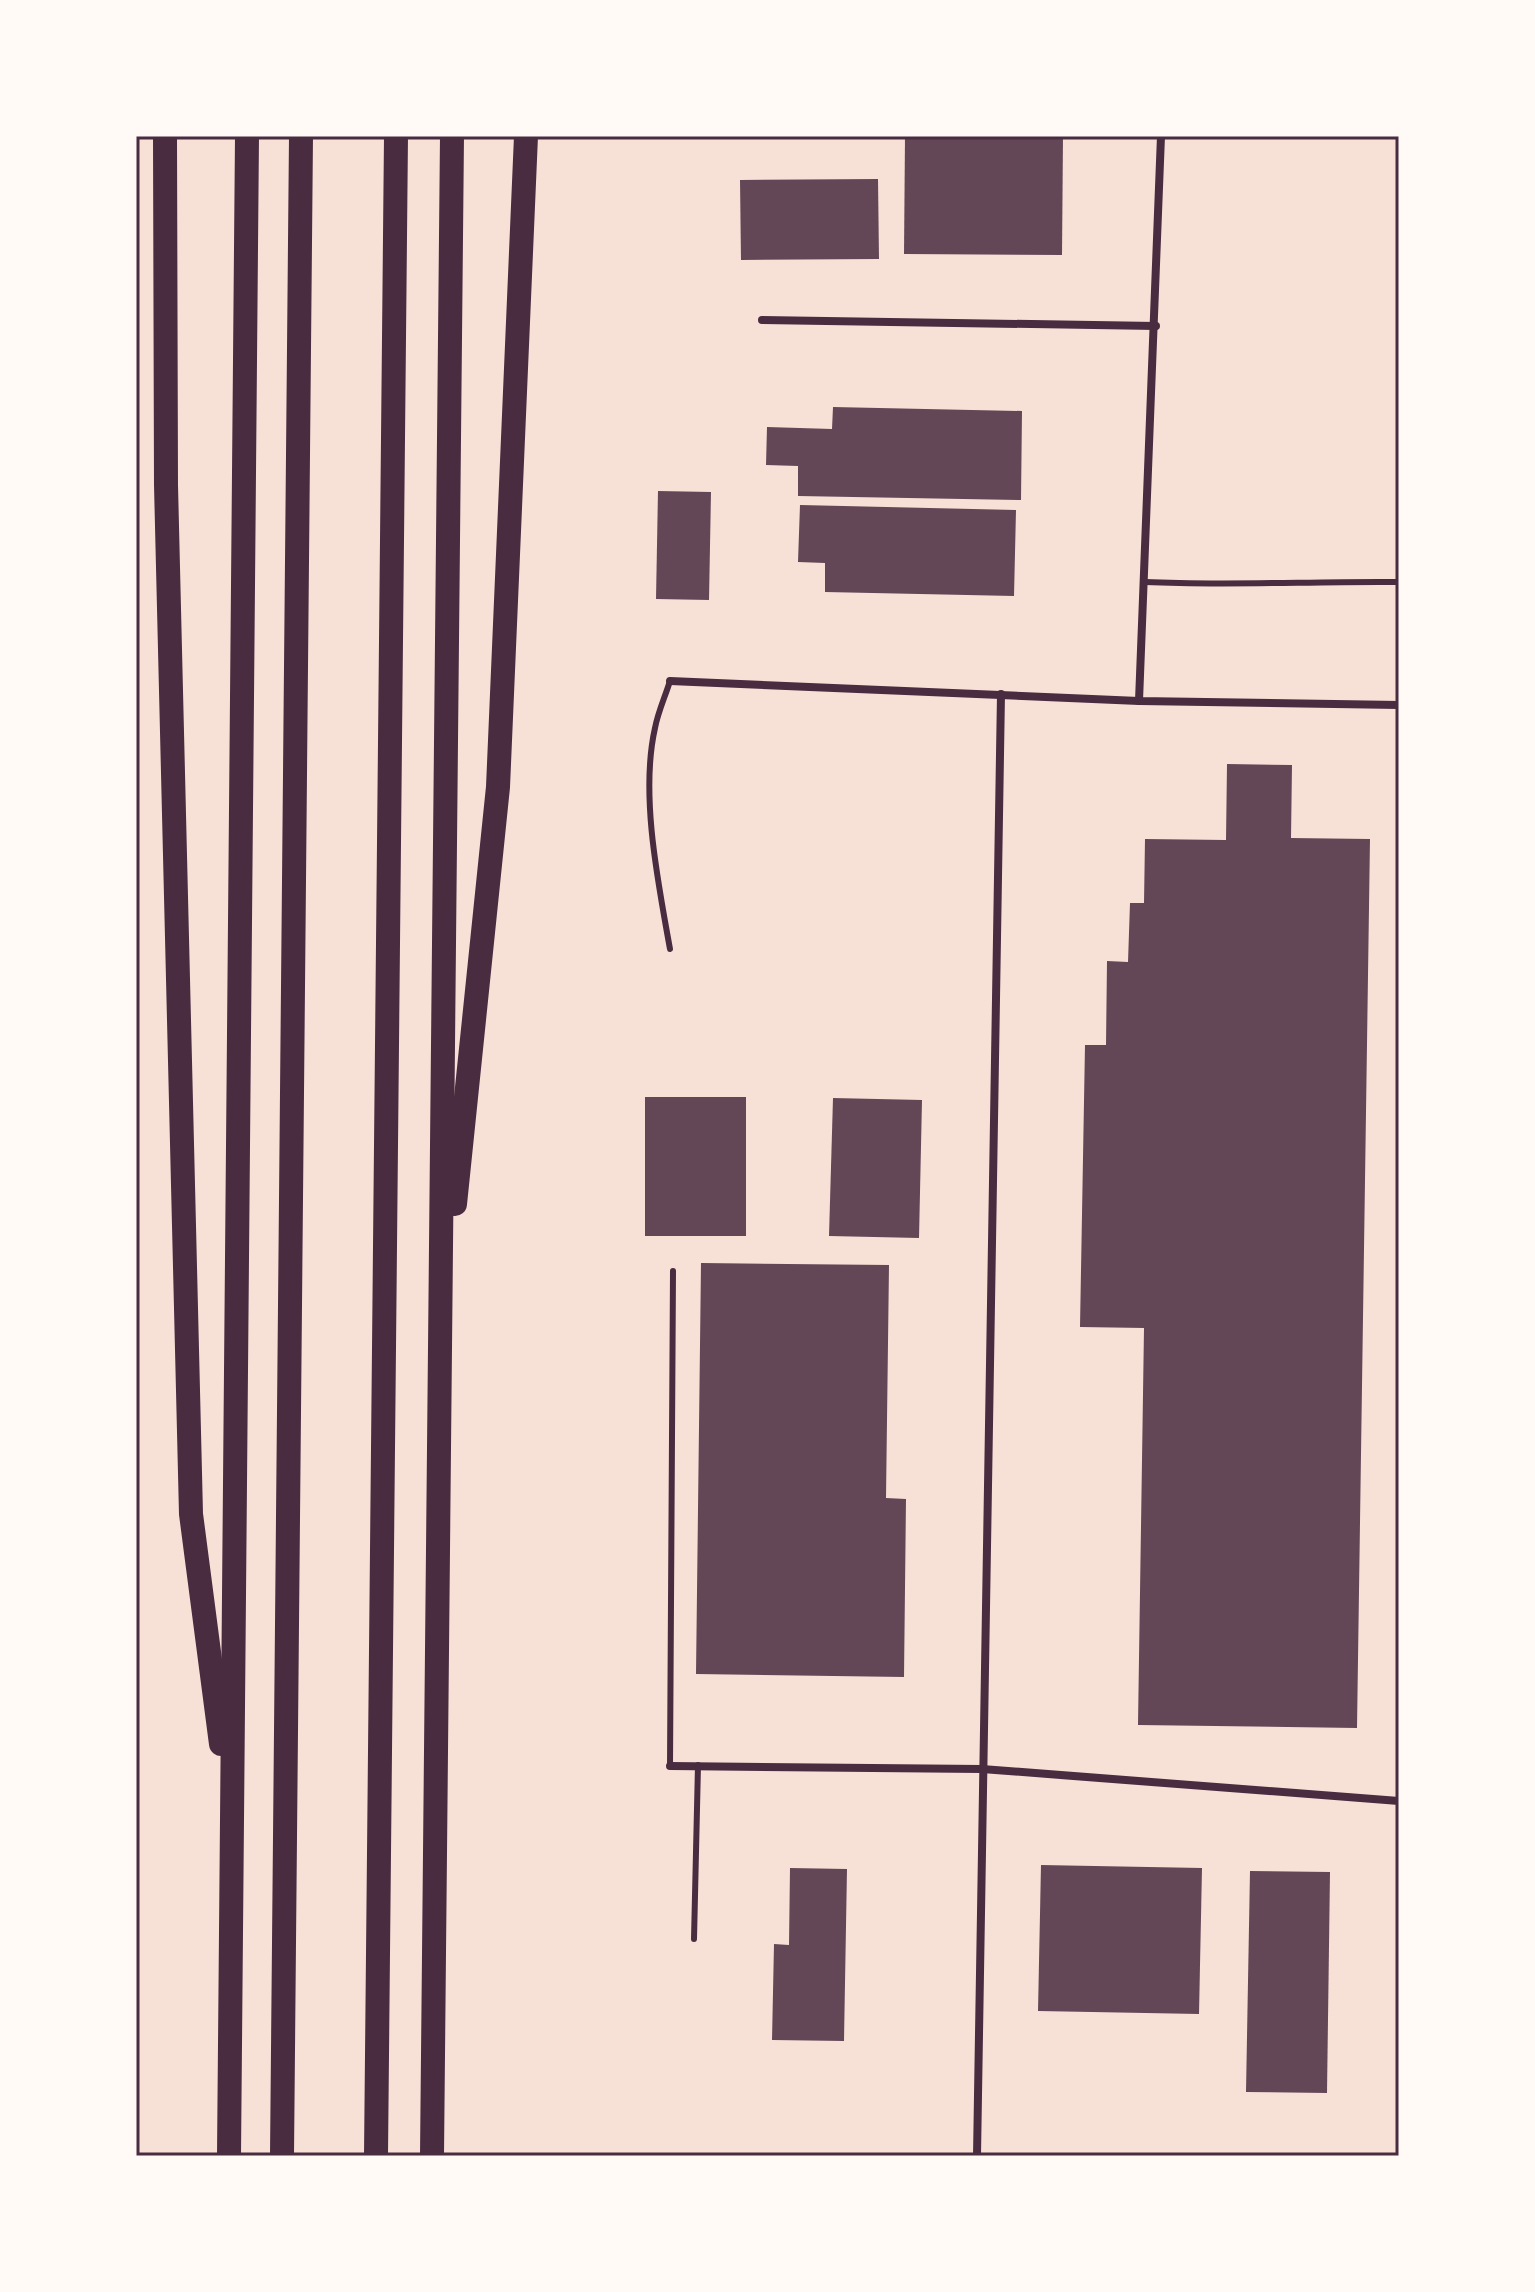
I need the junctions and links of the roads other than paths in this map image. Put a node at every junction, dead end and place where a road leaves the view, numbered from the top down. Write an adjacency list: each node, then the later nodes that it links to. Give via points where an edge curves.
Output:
1 (165, 136): 23 (highway, via 166,485 191,1514)
2 (247, 136): 23 (highway)
3 (301, 136): 26 (highway)
4 (396, 136): 27 (highway)
5 (452, 136): 18 (highway)
6 (526, 136): 18 (highway, via 498,787)
7 (1161, 136): 9 (street)
8 (762, 320): 9 (street)
9 (1156, 326): 10 (street)
10 (1145, 582): 11 (lane); 14 (street)
11 (1399, 582)
12 (670, 681): 13 (street); 16 (lane, via 655,727 650,772 658,884)
13 (1001, 694): 14 (street); 21 (street)
14 (1139, 701): 15 (street)
15 (1399, 705)
16 (670, 949)
17 (673, 1271): 20 (lane)
18 (440, 1354): 28 (highway)
19 (698, 1765): 20 (street); 21 (street); 24 (lane)
20 (670, 1766)
21 (982, 1769): 22 (street); 29 (street)
22 (1399, 1801)
23 (233, 1829): 25 (highway)
24 (694, 1939)
25 (229, 2156)
26 (282, 2156)
27 (376, 2156)
28 (432, 2156)
29 (977, 2156)

